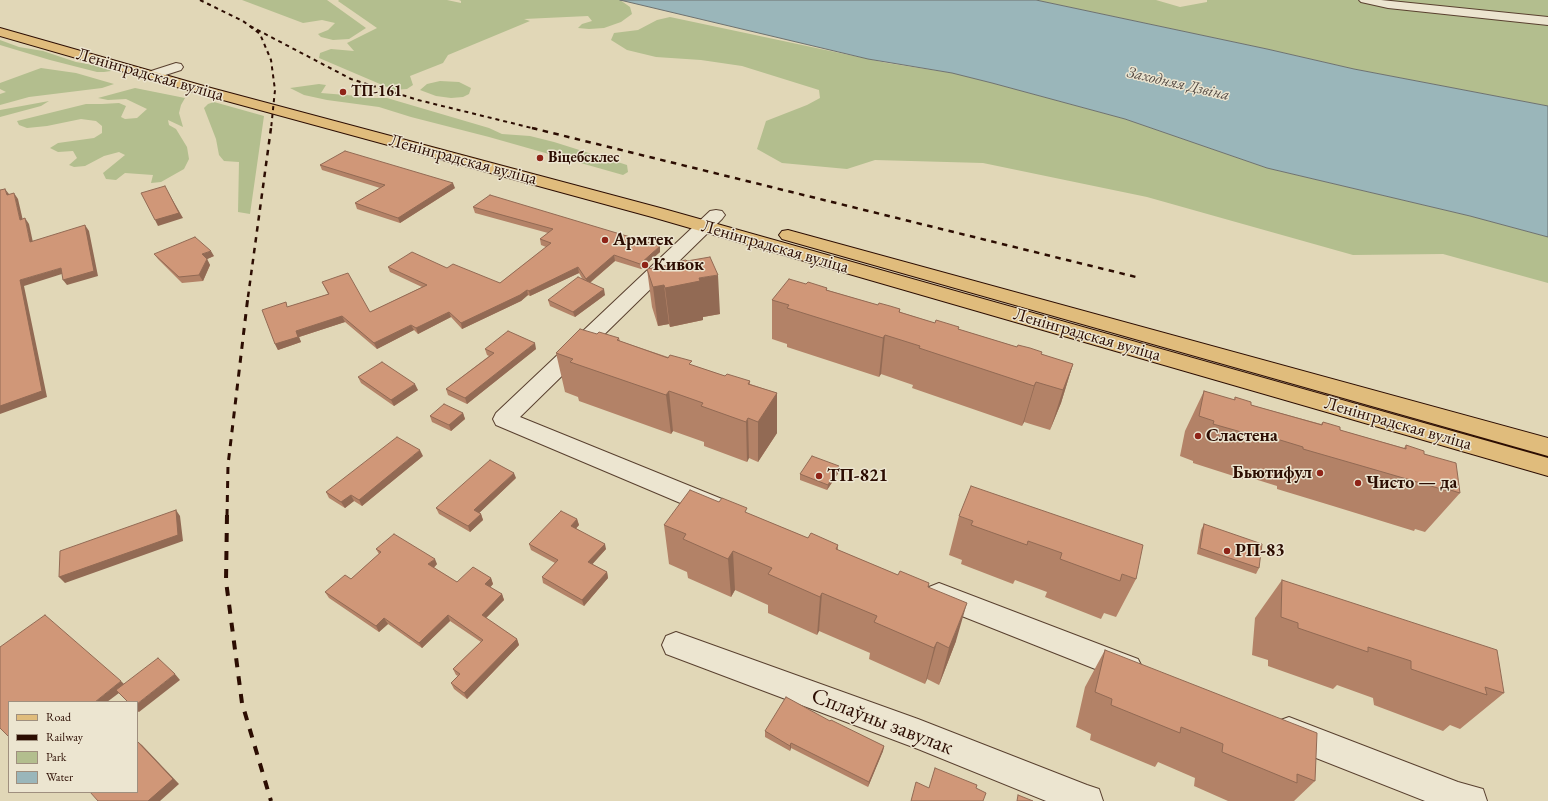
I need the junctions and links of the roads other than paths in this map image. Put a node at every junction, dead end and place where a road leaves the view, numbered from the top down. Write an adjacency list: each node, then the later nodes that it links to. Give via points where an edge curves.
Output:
1 (1365, 0): 3 (street, via 1388,5)
2 (0, 20): 4 (main road)
3 (1548, 21)
4 (38, 30)
5 (0, 32): 7 (main road, Ленінградская вуліца)
6 (176, 67): 7 (street); 8 (main road, Ленінградская вуліца)
7 (153, 68): 10 (main road, Ленінградская вуліца, via 206,91)
8 (191, 72)
9 (251, 89): 10 (main road, Ленінградская вуліца)
10 (710, 220): 11 (main road, Ленінградская вуліца); 14 (street, via 504,418)
11 (1146, 342): 12 (main road, Ленінградская вуліца); 13 (main road, Ленінградская вуліца)
12 (1548, 447)
13 (1548, 467)
14 (732, 514)
15 (917, 586): 17 (street)
16 (676, 645): 19 (street, Сплаўны завулак, via 918,734)
17 (1154, 679)
18 (1265, 722): 20 (street, via 1458,798)
19 (1087, 801)
20 (1472, 801)

